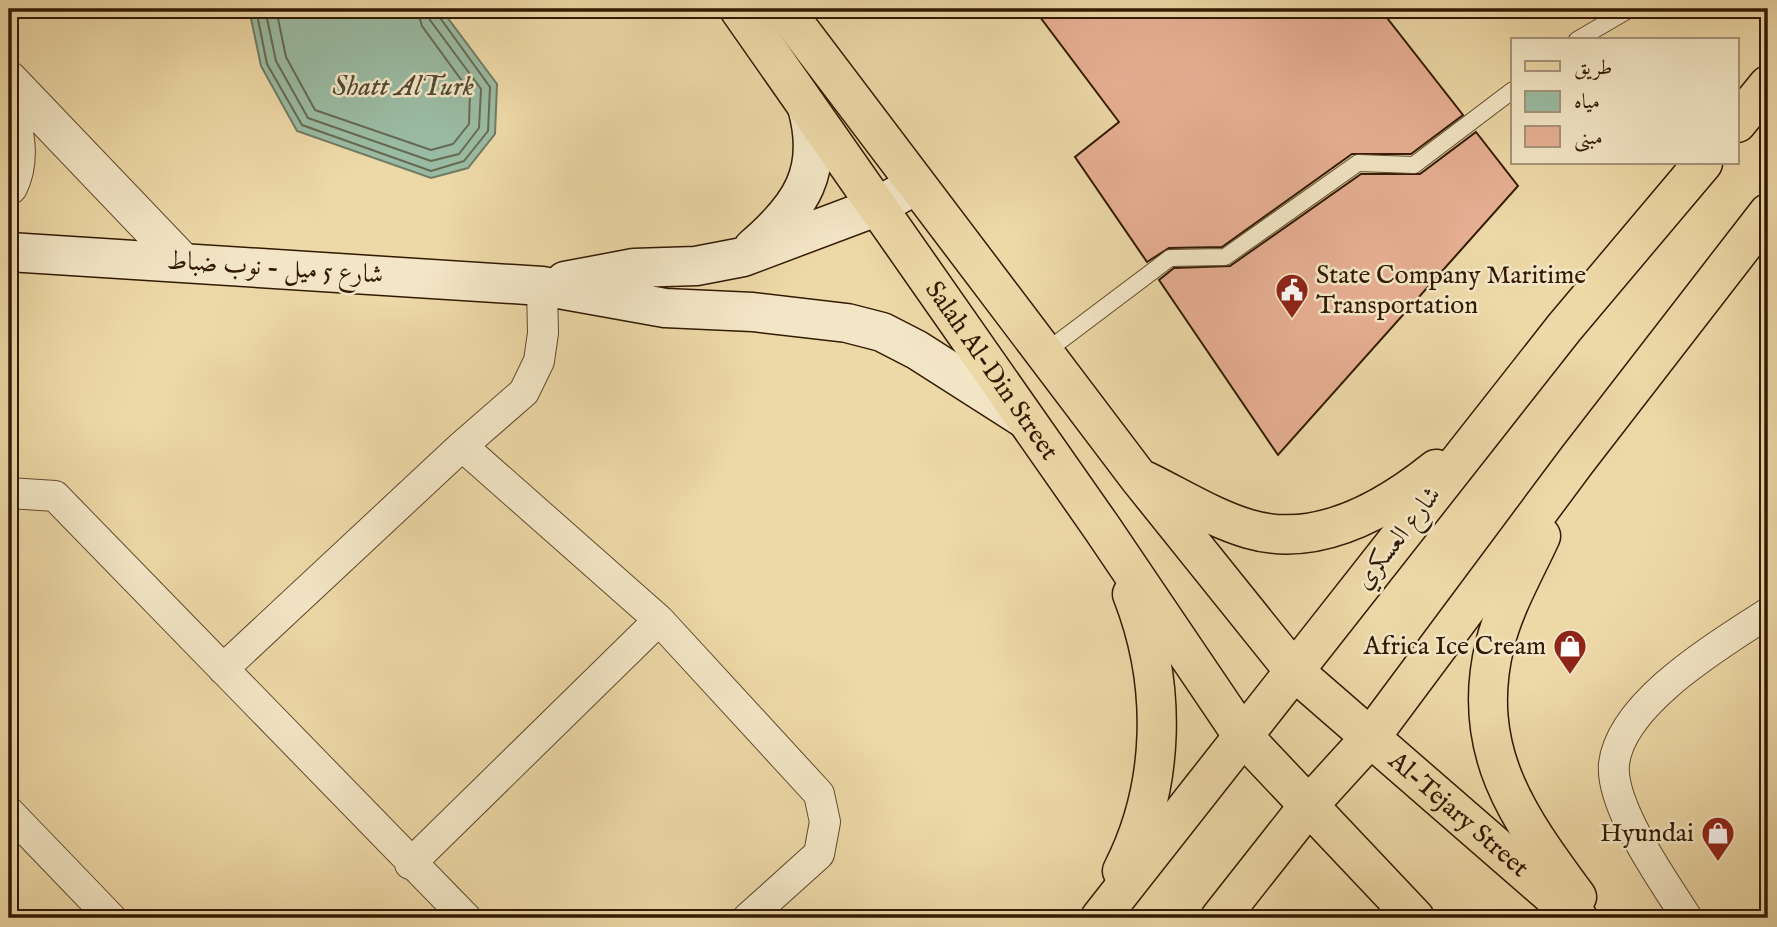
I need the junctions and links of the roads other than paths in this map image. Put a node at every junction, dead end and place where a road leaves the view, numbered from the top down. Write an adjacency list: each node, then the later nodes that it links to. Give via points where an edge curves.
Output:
1 (739, 9): 9 (main road, Salah Al-Din Street)
2 (784, 9): 12 (main road, Salah Al-Din Street)
3 (1630, 9): 4 (lane)
4 (1580, 38)
5 (9, 80): 18 (street)
6 (1768, 85): 10 (main road)
7 (1511, 92): 21 (lane, via 1414,165 1357,163 1225,257 1170,258)
8 (9, 105): 13 (street, via 17,141 15,174)
9 (807, 107): 14 (main road, Salah Al-Din Street); 17 (main road, via 815,150 806,187 783,220)
10 (1738, 122)
11 (1702, 164): 20 (main road, شارع العسكري)
12 (916, 185): 14 (main road); 21 (main road, Salah Al-Din Street)
13 (9, 186)
14 (876, 207): 17 (main road); 22 (main road, Salah Al-Din Street)
15 (1768, 214): 24 (main road)
16 (9, 252): 18 (main road, شارع 5 ميل - نوب ضباط)
17 (743, 257): 19 (main road, via 696,266 634,268)
18 (182, 261): 19 (main road, شارع 5 ميل - نوب ضباط)
19 (542, 286): 22 (main road, via 666,308 793,317 882,332); 23 (street, via 539,362 524,392)
20 (1564, 328): 25 (main road, via 1451,457 1401,497 1340,527 1300,534 1250,529); 31 (main road, شارع العسكري)
21 (1044, 353): 25 (main road, Salah Al-Din Street)
22 (1025, 419): 27 (main road, Salah Al-Din Street)
23 (462, 446): 29 (street); 30 (street)
24 (1577, 460): 33 (main road); 44 (main road, via 1501,627 1489,689 1493,746 1506,788 1529,832)
25 (1139, 478): 31 (main road, Salah Al-Din Street)
26 (9, 493): 30 (street, via 55,495)
27 (1102, 528): 32 (main road, Salah Al-Din Street); 40 (main road, via 1134,596 1148,646 1159,733 1132,853)
28 (1768, 613): 45 (street, via 1662,688 1633,723 1614,764 1630,824)
29 (659, 620): 36 (street); 39 (street, via 820,794 825,822 819,854)
30 (223, 669): 36 (street)
31 (1294, 671): 32 (main road, شارع العسكري); 33 (main road, Al-Tejary Street)
32 (1242, 736): 34 (main road, Salah Al-Din Street); 40 (main road, شارع العسكري)
33 (1370, 738): 34 (main road); 43 (main road, Al-Tejary Street)
34 (1309, 804): 41 (main road); 42 (main road)
35 (9, 813): 37 (street)
36 (410, 864): 38 (street)
37 (111, 918)
38 (466, 918)
39 (748, 918)
40 (1099, 918)
41 (1220, 918)
42 (1415, 918)
43 (1578, 918)
44 (1593, 918)
45 (1687, 918)

